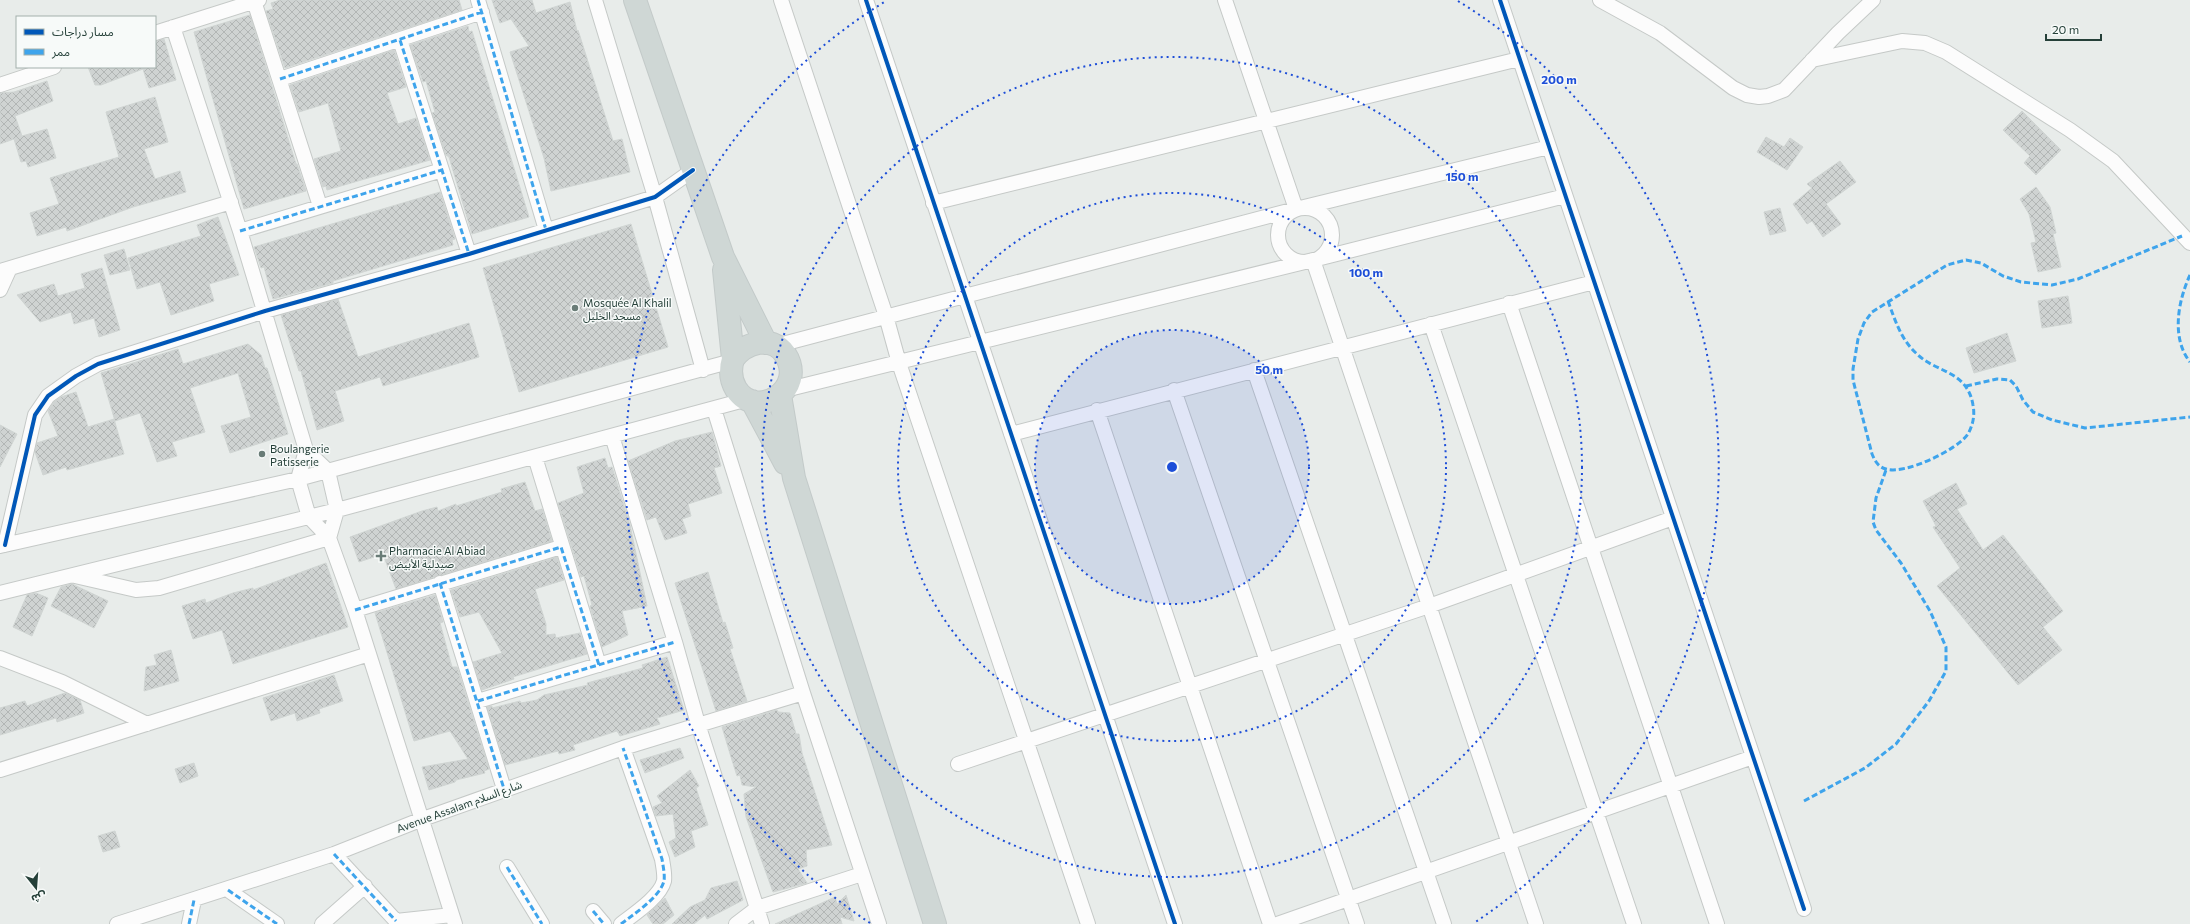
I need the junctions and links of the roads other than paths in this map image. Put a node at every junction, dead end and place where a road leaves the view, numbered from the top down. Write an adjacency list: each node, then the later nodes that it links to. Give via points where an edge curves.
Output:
1 (595, 0): 24 (street)
2 (635, 0): 22 (main road)
3 (781, 0): 41 (street)
4 (866, 0): 26 (street)
5 (1225, 0): 19 (street)
6 (1500, 0): 14 (street)
7 (1600, 0): 15 (street, via 1660,33 1747,96 1768,96 1784,90)
8 (1873, 0): 15 (street)
9 (257, 1): 11 (street); 17 (street)
10 (480, 6): 13 (street); 29 (street)
11 (173, 27): 12 (street); 25 (street)
12 (156, 33)
13 (400, 40): 17 (street); 21 (street)
14 (1520, 59): 19 (street); 20 (street)
15 (1812, 60): 31 (street, via 1902,41 1925,43 1946,52 2064,126 2113,161)
16 (51, 68): 18 (street)
17 (280, 79): 27 (street)
18 (0, 85)
19 (1266, 122): 26 (street); 28 (street)
20 (1549, 148): 23 (street); 28 (street)
21 (442, 170): 27 (street); 32 (street)
22 (693, 170): 24 (street); 33 (main road)
23 (1565, 196): 34 (street); 36 (street)
24 (655, 197): 29 (street); 48 (street)
25 (231, 202): 30 (street); 35 (street)
26 (934, 203): 38 (street)
27 (320, 206): 30 (street)
28 (1296, 210): 34 (street, via 1281,221 1278,239 1281,248 1295,260); 34 (street, via 1312,209 1326,218 1330,226 1331,243 1324,254); 38 (street)
29 (546, 230): 32 (street)
30 (240, 231): 40 (street)
31 (2190, 243)
32 (469, 254): 40 (street)
33 (723, 257): 44 (main road); 46 (main road)
34 (1313, 260): 43 (street); 45 (street)
35 (5, 270): 37 (street)
36 (1594, 282): 39 (street); 64 (street)
37 (0, 290)
38 (964, 295): 41 (street); 43 (street)
39 (1509, 303): 42 (street); 68 (street)
40 (265, 312): 57 (street); 66 (street, via 98,364 48,396 35,416)
41 (886, 316): 44 (street); 47 (street)
42 (1431, 324): 45 (street); 70 (street)
43 (980, 343): 47 (street); 55 (street)
44 (770, 344): 46 (main road, via 756,342 747,345); 51 (main road, via 783,352 789,360 790,381)
45 (1342, 347): 49 (street); 73 (street)
46 (733, 360): 48 (street); 52 (main road, via 730,372 733,383 738,393)
47 (899, 363): 51 (street); 87 (street)
48 (703, 370): 59 (street)
49 (1254, 370): 50 (street); 75 (street)
50 (1174, 390): 54 (street); 79 (street)
51 (783, 393): 52 (main road, via 772,400); 60 (main road)
52 (750, 400): 53 (street); 60 (main road)
53 (714, 409): 56 (street); 82 (street)
54 (1097, 410): 55 (street); 81 (street)
55 (1011, 434): 84 (street)
56 (612, 436): 58 (street); 76 (street)
57 (306, 450): 59 (street); 61 (street)
58 (535, 457): 62 (street); 67 (street)
59 (328, 471): 61 (street); 62 (street)
60 (794, 478): 120 (main road)
61 (298, 479): 63 (street); 66 (street)
62 (338, 510): 63 (street); 65 (street)
63 (309, 517): 65 (street); 69 (street)
64 (1673, 518): 68 (street); 89 (street)
65 (329, 538): 69 (street, via 159,588 136,590); 74 (street)
66 (2, 546)
67 (561, 547): 71 (street); 80 (street)
68 (1591, 548): 70 (street); 92 (street)
69 (71, 575): 72 (street)
70 (1516, 575): 73 (street); 94 (street)
71 (440, 583): 74 (street); 83 (street)
72 (0, 593)
73 (1429, 606): 75 (street); 96 (street)
74 (355, 610): 77 (street)
75 (1344, 634): 79 (street); 99 (street)
76 (676, 642): 80 (street); 86 (street)
77 (369, 654): 85 (street); 95 (street)
78 (0, 658): 85 (street, via 62,682)
79 (1267, 660): 81 (street); 103 (street)
80 (599, 665): 83 (street)
81 (1190, 685): 84 (street); 123 (street)
82 (803, 693): 86 (street, Avenue Assalam شارع السلام); 100 (street)
83 (478, 701): 93 (street)
84 (1104, 714): 87 (street); 122 (street)
85 (147, 724): 91 (street)
86 (698, 724): 88 (street, Avenue Assalam شارع السلام); 105 (street)
87 (1028, 741): 90 (street); 121 (street)
88 (623, 748): 93 (street, Avenue Assalam شارع السلام); 116 (street, via 662,859 664,882 659,891)
89 (1753, 757): 92 (street); 106 (street)
90 (958, 764)
91 (0, 770)
92 (1671, 786): 94 (street); 129 (street)
93 (504, 789): 95 (street, Avenue Assalam شارع السلام)
94 (1596, 813): 96 (street); 128 (street)
95 (420, 820): 97 (street, Avenue Assalam شارع السلام); 108 (street)
96 (1509, 843): 99 (street); 127 (street)
97 (334, 854): 101 (street); 102 (street, Avenue Assalam شارع السلام)
98 (507, 867): 114 (street)
99 (1426, 872): 103 (street); 126 (street)
100 (862, 874): 105 (street); 119 (street)
101 (365, 886): 109 (street); 113 (street)
102 (228, 890): 104 (street, Avenue Assalam شارع السلام); 112 (street)
103 (1349, 899): 124 (street); 125 (street)
104 (194, 900): 110 (street, Avenue Assalam شارع السلام); 111 (street)
105 (757, 908): 117 (street); 118 (street)
106 (1804, 909)
107 (593, 911): 115 (street)
108 (453, 920): 109 (street)
109 (394, 923)
110 (117, 924)
111 (189, 924)
112 (277, 924)
113 (322, 924)
114 (542, 924)
115 (604, 924)
116 (621, 924)
117 (736, 924)
118 (762, 924)
119 (879, 924)
120 (935, 924)
121 (1088, 924)
122 (1175, 924)
123 (1270, 924)
124 (1277, 924)
125 (1357, 924)
126 (1444, 924)
127 (1536, 924)
128 (1634, 924)
129 (1717, 924)

